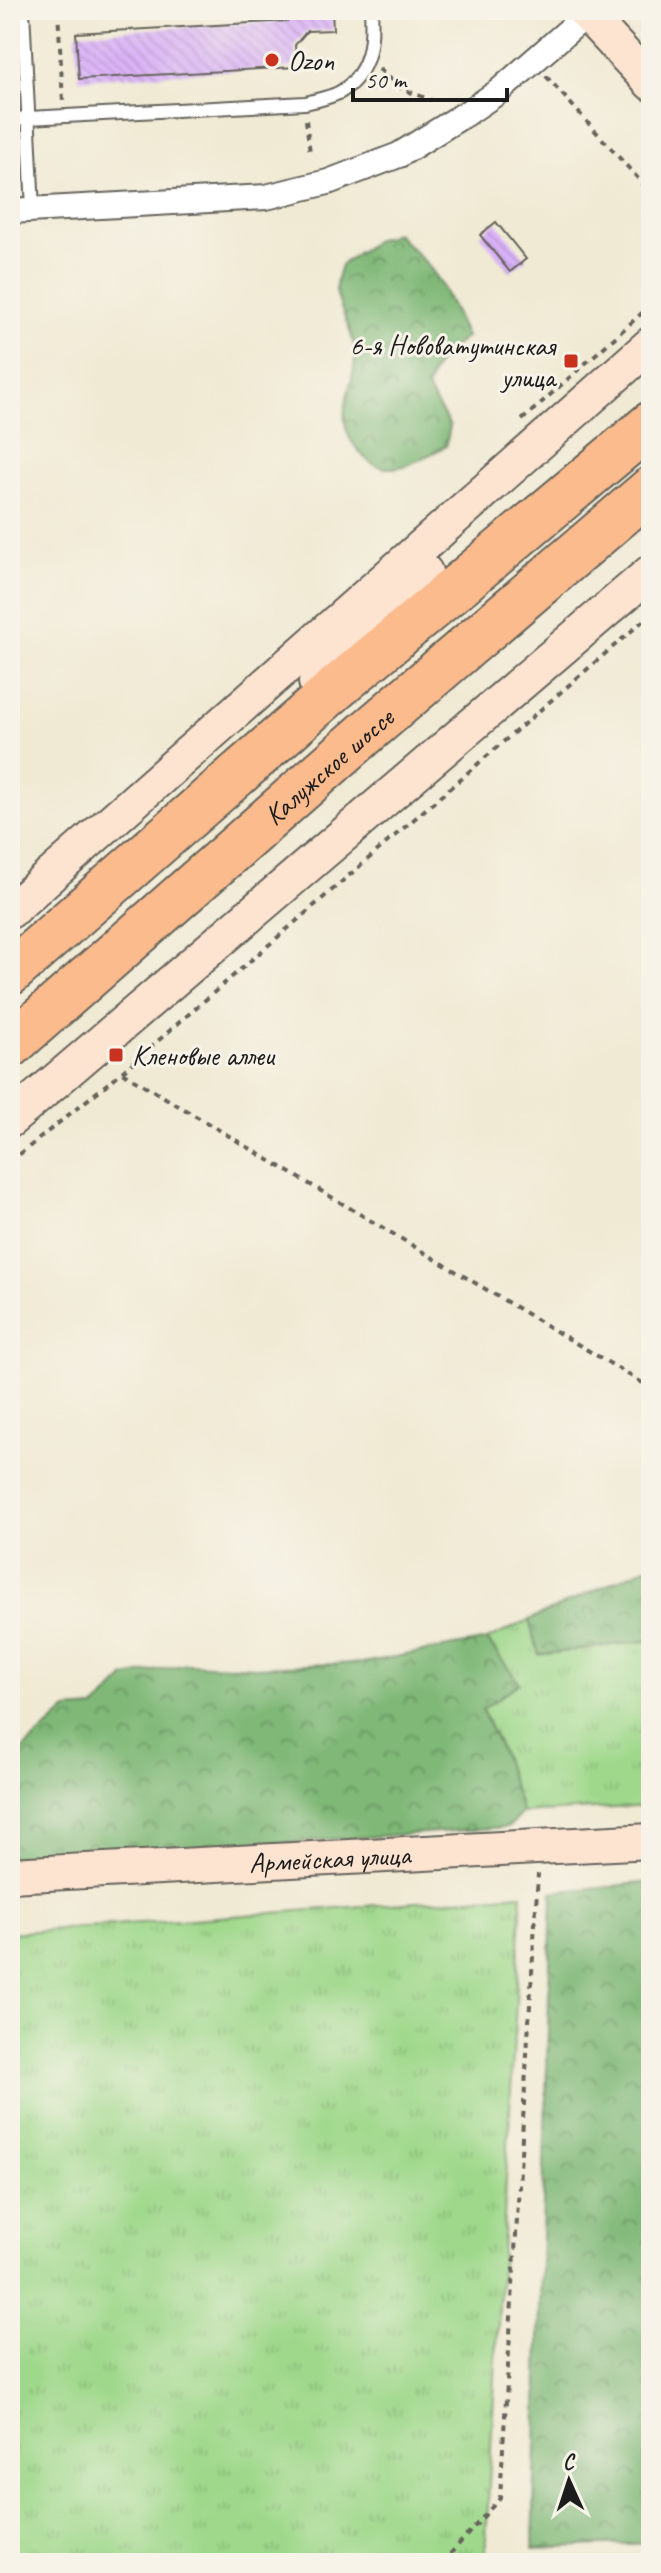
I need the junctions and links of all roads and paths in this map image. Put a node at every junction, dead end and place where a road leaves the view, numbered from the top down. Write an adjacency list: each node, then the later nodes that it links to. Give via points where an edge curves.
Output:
1 (23, 10): 11 (lane)
2 (58, 10): 10 (path)
3 (371, 10): 5 (lane)
4 (587, 11): 6 (street); 15 (street, via 470,111 399,155 328,182 266,197)
5 (370, 53): 8 (path, via 378,69 402,89); 9 (lane, via 362,71 341,92)
6 (651, 83)
7 (553, 84): 14 (path)
8 (431, 100)
9 (297, 104): 10 (lane); 13 (path, via 308,123)
10 (64, 116): 11 (lane)
11 (28, 118): 12 (lane); 15 (lane)
12 (10, 119)
13 (310, 153)
14 (651, 193)
15 (22, 211)
16 (649, 345): 21 (street); 22 (street)
17 (651, 424): 21 (highway, Калужское шоссе)
18 (651, 489): 24 (highway, Калужское шоссе)
19 (651, 572): 26 (street)
20 (651, 614): 25 (path)
21 (139, 861): 23 (highway, Калужское шоссе)
22 (10, 911)
23 (10, 973)
24 (10, 1046)
25 (122, 1072): 27 (path); 28 (path)
26 (10, 1120)
27 (10, 1162)
28 (651, 1388)
29 (651, 1841): 30 (street, Армейская улица)
30 (539, 1847): 31 (street, Армейская улица); 32 (path, via 500,2498)
31 (10, 1875)
32 (442, 2563)

